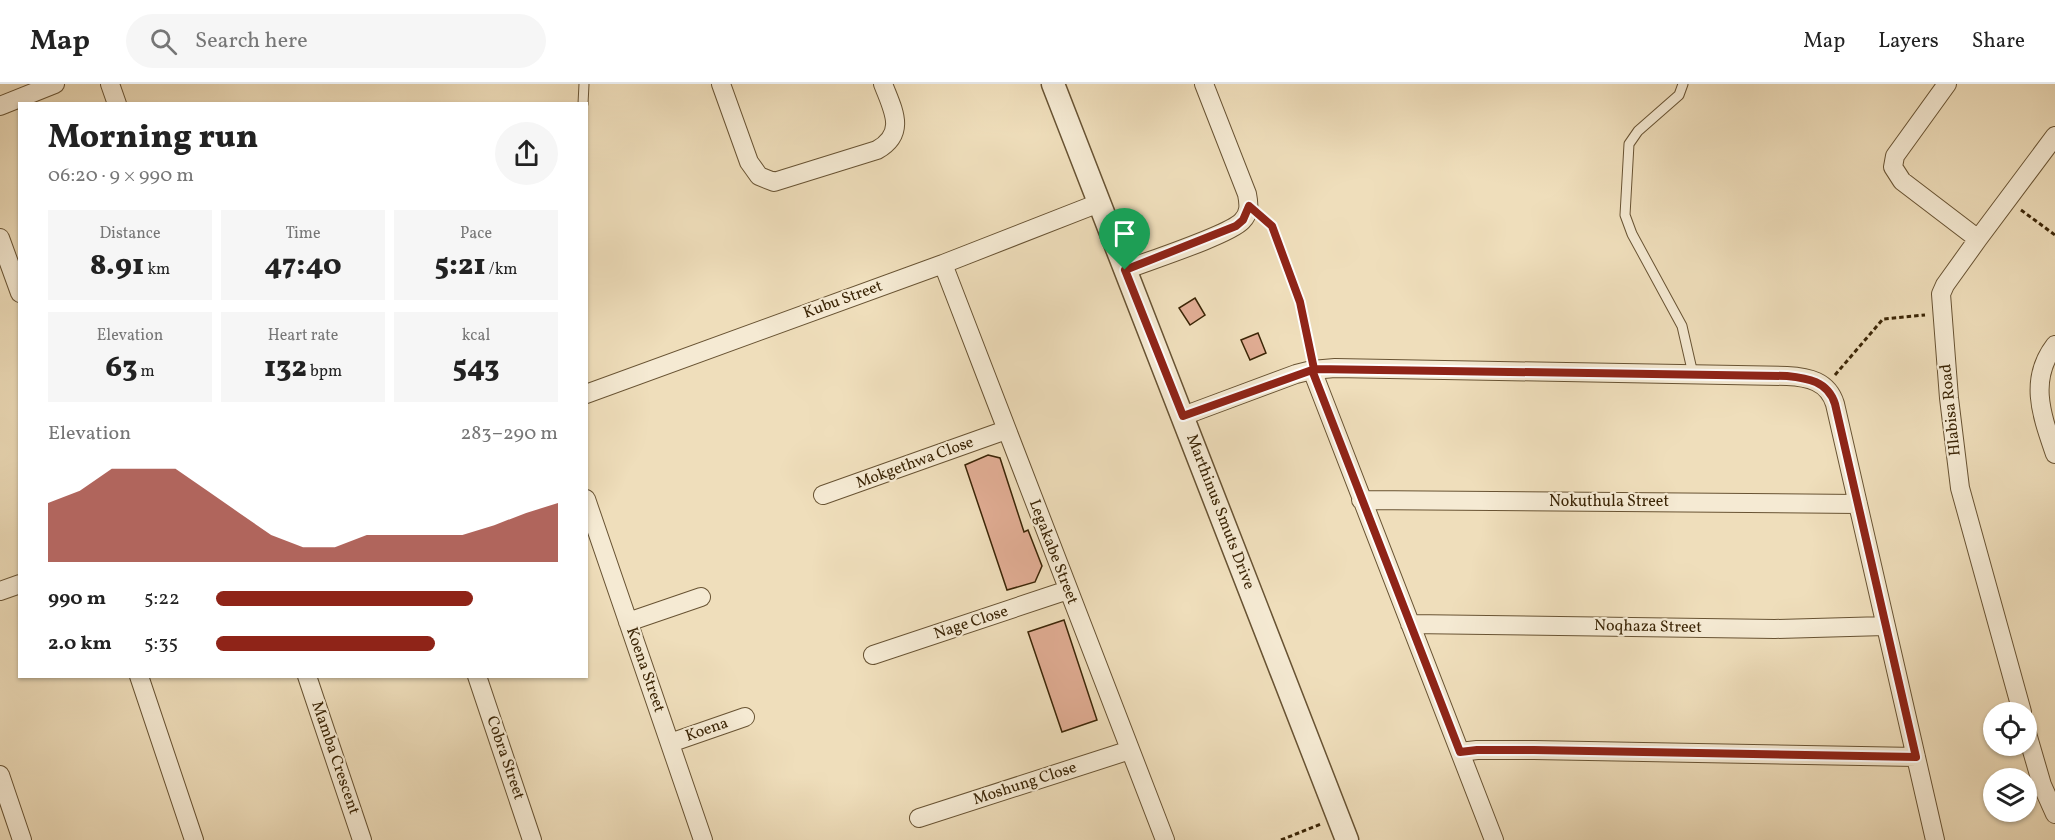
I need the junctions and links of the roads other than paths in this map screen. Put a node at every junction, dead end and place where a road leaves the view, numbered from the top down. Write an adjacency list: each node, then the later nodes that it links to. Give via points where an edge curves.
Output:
1 (55, 84): 12 (street)
2 (110, 84): 10 (street)
3 (584, 84): 11 (lane)
4 (721, 84): 5 (street, via 749,162 759,176 774,182 885,146 896,127)
5 (883, 84)
6 (1053, 84): 14 (street, Marthinus Smuts Drive)
7 (1204, 84): 18 (street, via 1249,206 1236,226)
8 (1683, 84): 22 (lane, via 1679,95 1629,144 1625,215 1682,326)
9 (1947, 84): 16 (street, via 1894,156 1893,167 1902,182)
10 (116, 102)
11 (583, 102)
12 (0, 106)
13 (2055, 136): 16 (street, Hlabisa Road)
14 (1099, 203): 17 (street, Kubu Street); 18 (street, Marthinus Smuts Drive)
15 (0, 238): 19 (street)
16 (1978, 239): 42 (street, Hlabisa Road, via 1941,294 1949,398 1960,488)
17 (943, 264): 23 (street, Kubu Street); 25 (street, Legakabe Street)
18 (1125, 270): 24 (street, Marthinus Smuts Drive)
19 (18, 288)
20 (2055, 345): 26 (street, via 2039,384 2041,412)
21 (1313, 370): 22 (street); 24 (street); 28 (street)
22 (1693, 374): 29 (street, via 1801,377 1825,388 1834,399)
23 (588, 393)
24 (1183, 416): 58 (street, Marthinus Smuts Drive)
25 (1006, 430): 27 (street, Mokgethwa Close); 32 (street, Legakabe Street)
26 (2055, 454)
27 (823, 495)
28 (1361, 500): 29 (street, Nokuthula Street); 36 (street)
29 (1858, 504): 37 (street)
30 (588, 505): 35 (street, Koena Street)
31 (18, 585): 33 (street)
32 (1068, 590): 38 (street, Nage Close); 45 (street, Legakabe Street)
33 (0, 591)
34 (701, 597): 35 (street)
35 (628, 622): 44 (street, Koena Street)
36 (1410, 624): 37 (street, Noqhaza Street, via 1763,629); 46 (street)
37 (1885, 626): 48 (street)
38 (873, 655)
39 (140, 678): 53 (street)
40 (308, 678): 54 (street, Mamba Crescent)
41 (478, 678): 55 (street, Cobra Street)
42 (2019, 702)
43 (745, 717): 44 (street, Koena)
44 (670, 743): 56 (street, Koena Street)
45 (1131, 750): 51 (street, Moshung Close); 57 (street, Legakabe Street)
46 (1460, 752): 48 (street); 59 (street)
47 (2034, 756): 50 (street)
48 (1916, 757): 60 (street)
49 (0, 775): 52 (street)
50 (2055, 814)
51 (919, 818)
52 (22, 840)
53 (194, 840)
54 (362, 840)
55 (532, 840)
56 (703, 840)
57 (1165, 840)
58 (1347, 840)
59 (1494, 840)
60 (1935, 840)

